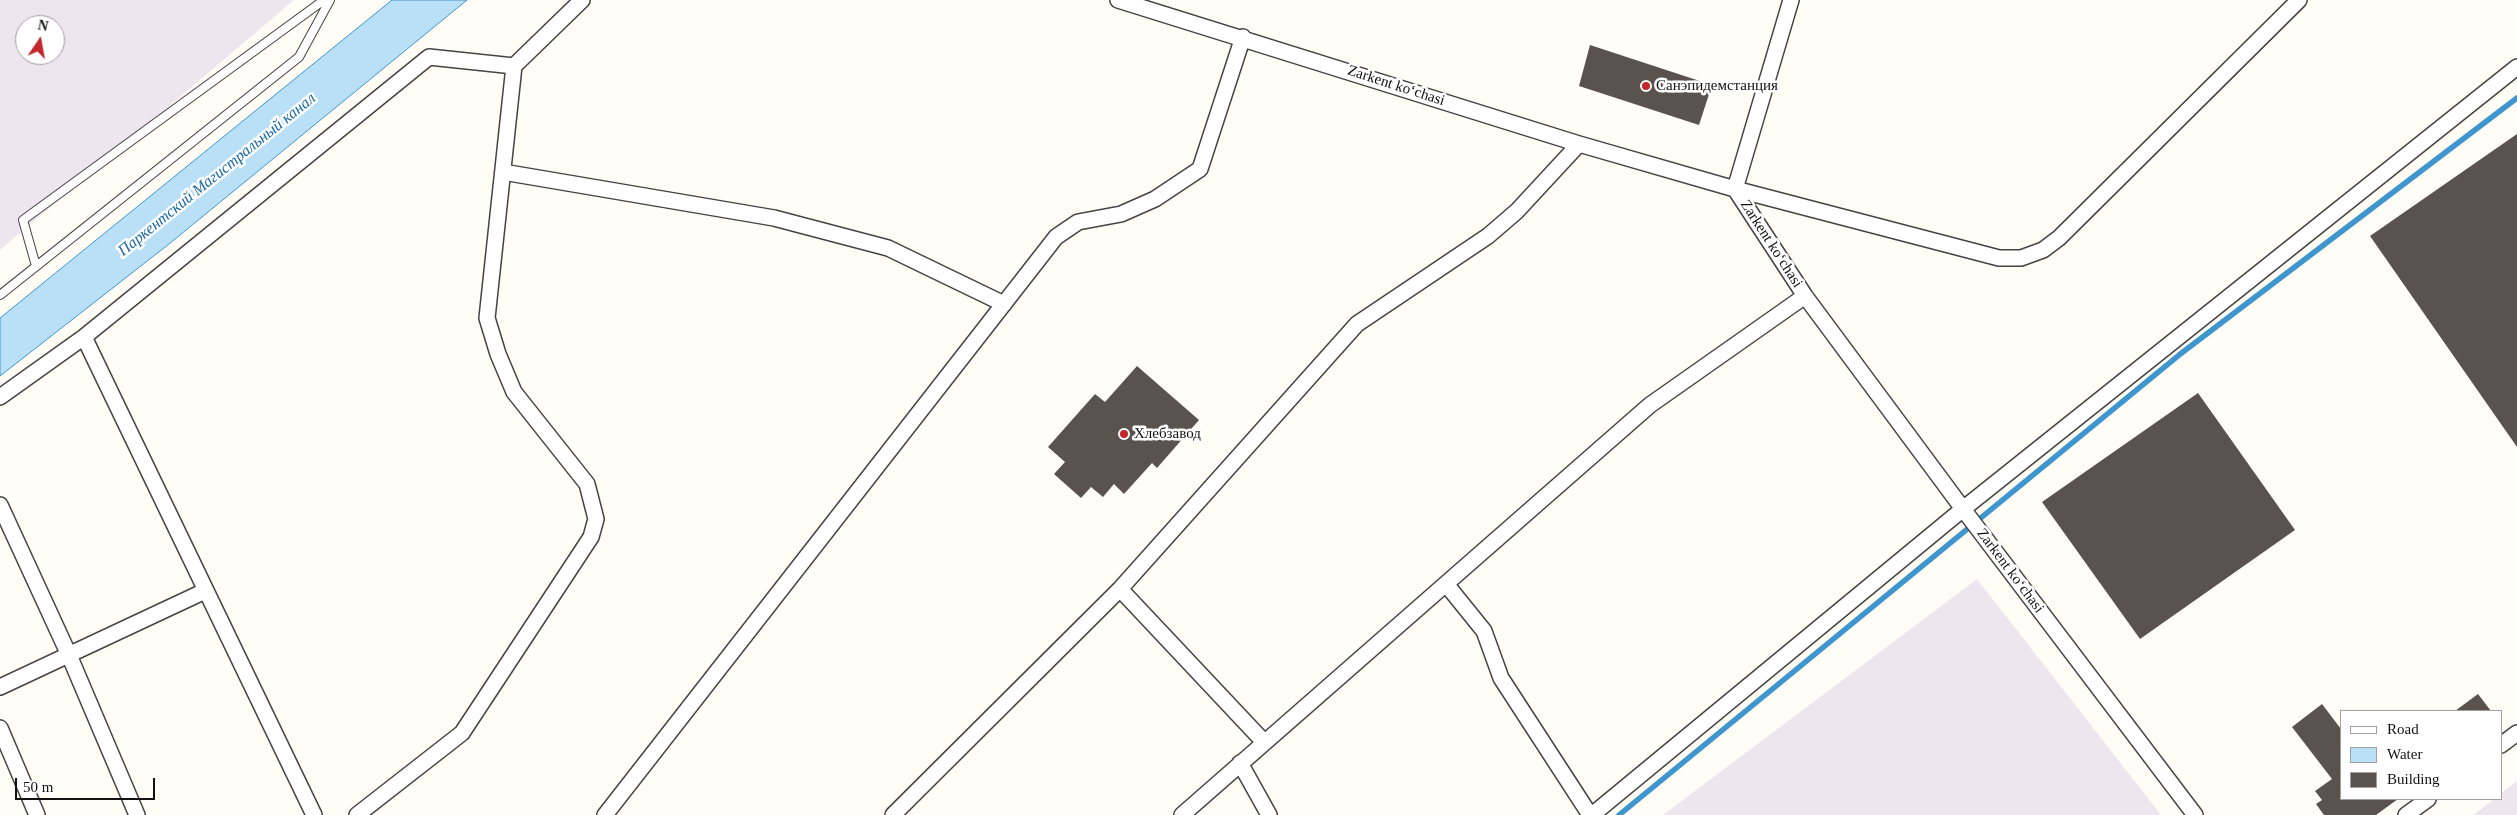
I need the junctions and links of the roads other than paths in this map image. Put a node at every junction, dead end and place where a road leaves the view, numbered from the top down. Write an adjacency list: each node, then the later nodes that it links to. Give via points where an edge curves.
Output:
1 (324, 0): 13 (lane, via 23,220)
2 (330, 0): 13 (lane, via 299,57)
3 (582, 0): 8 (street)
4 (1118, 0): 7 (street, Zarkent koʻchasi)
5 (1791, 0): 12 (street)
6 (2299, 0): 12 (street, via 2059,238 2043,250 2021,258 1976,254)
7 (1243, 37): 10 (street, Zarkent koʻchasi); 16 (street, via 1200,169 1155,199 1121,214 1078,222 1056,237)
8 (514, 66): 11 (street); 17 (street, via 429,57)
9 (2517, 67): 20 (street)
10 (1579, 144): 12 (street, Zarkent koʻchasi); 22 (street, via 1517,212 1488,236 1357,324)
11 (503, 172): 16 (street, via 774,218 888,248); 35 (street, via 487,318 514,392 587,484 596,519 591,537 462,733)
12 (1735, 189): 15 (street, Zarkent koʻchasi)
13 (36, 266): 14 (lane)
14 (0, 295)
15 (1805, 296): 20 (street, Zarkent koʻchasi); 21 (street, via 1650,405)
16 (1004, 304): 36 (street)
17 (84, 337): 18 (street); 23 (street)
18 (0, 397)
19 (0, 505): 24 (street)
20 (1966, 513): 40 (street); 41 (street, Zarkent koʻchasi)
21 (1446, 584): 28 (street); 40 (street, via 1484,631 1501,678)
22 (1120, 589): 28 (street); 37 (street)
23 (205, 591): 24 (street); 34 (street)
24 (69, 655): 25 (street); 33 (street)
25 (0, 687)
26 (0, 728): 32 (street)
27 (2517, 733): 29 (street)
28 (1264, 742): 30 (street)
29 (2502, 744)
30 (1240, 764): 38 (street); 39 (street)
31 (2427, 800): 42 (street)
32 (37, 815)
33 (137, 815)
34 (314, 815)
35 (357, 815)
36 (605, 815)
37 (893, 815)
38 (1182, 815)
39 (1270, 815)
40 (1591, 815)
41 (2195, 815)
42 (2406, 815)

